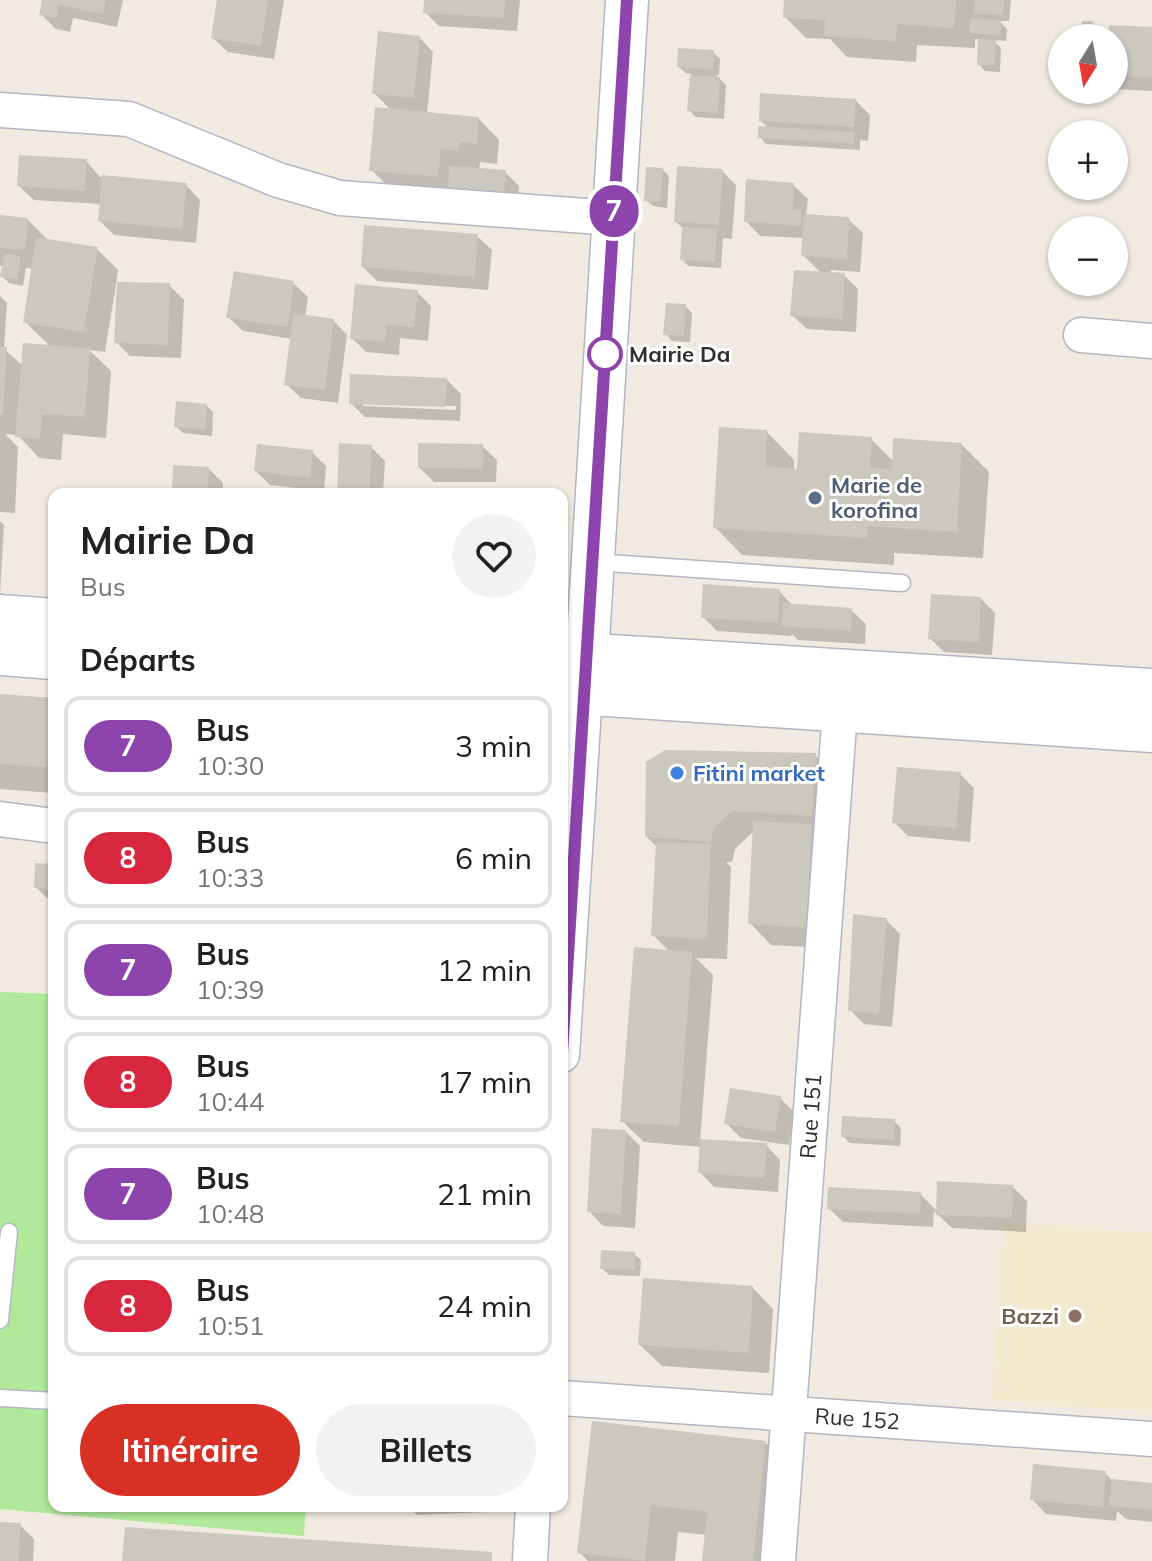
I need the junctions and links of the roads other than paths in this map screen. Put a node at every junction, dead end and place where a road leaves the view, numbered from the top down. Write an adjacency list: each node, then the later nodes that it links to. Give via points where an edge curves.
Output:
1 (627, 0): 3 (street)
2 (0, 110): 3 (street, via 129,119 278,180 340,198)
3 (613, 218): 6 (street)
4 (1081, 335): 5 (street)
5 (1152, 341)
6 (593, 562): 7 (lane); 12 (street)
7 (902, 583)
8 (0, 617): 9 (main road)
9 (48, 621)
10 (0, 653): 11 (main road)
11 (48, 657)
12 (574, 673): 13 (main road); 18 (street)
13 (842, 691): 14 (main road); 15 (main road); 24 (street, Rue 151)
14 (1152, 691)
15 (1152, 730)
16 (0, 819): 17 (street)
17 (48, 825)
18 (568, 864)
19 (9, 1232): 20 (lane)
20 (0, 1320)
21 (0, 1398): 23 (lane)
22 (568, 1398): 24 (street, Rue 152)
23 (48, 1401)
24 (789, 1413): 25 (street, Rue 152); 28 (street, Rue 151)
25 (1152, 1439)
26 (533, 1512): 27 (street)
27 (530, 1561)
28 (778, 1561)

